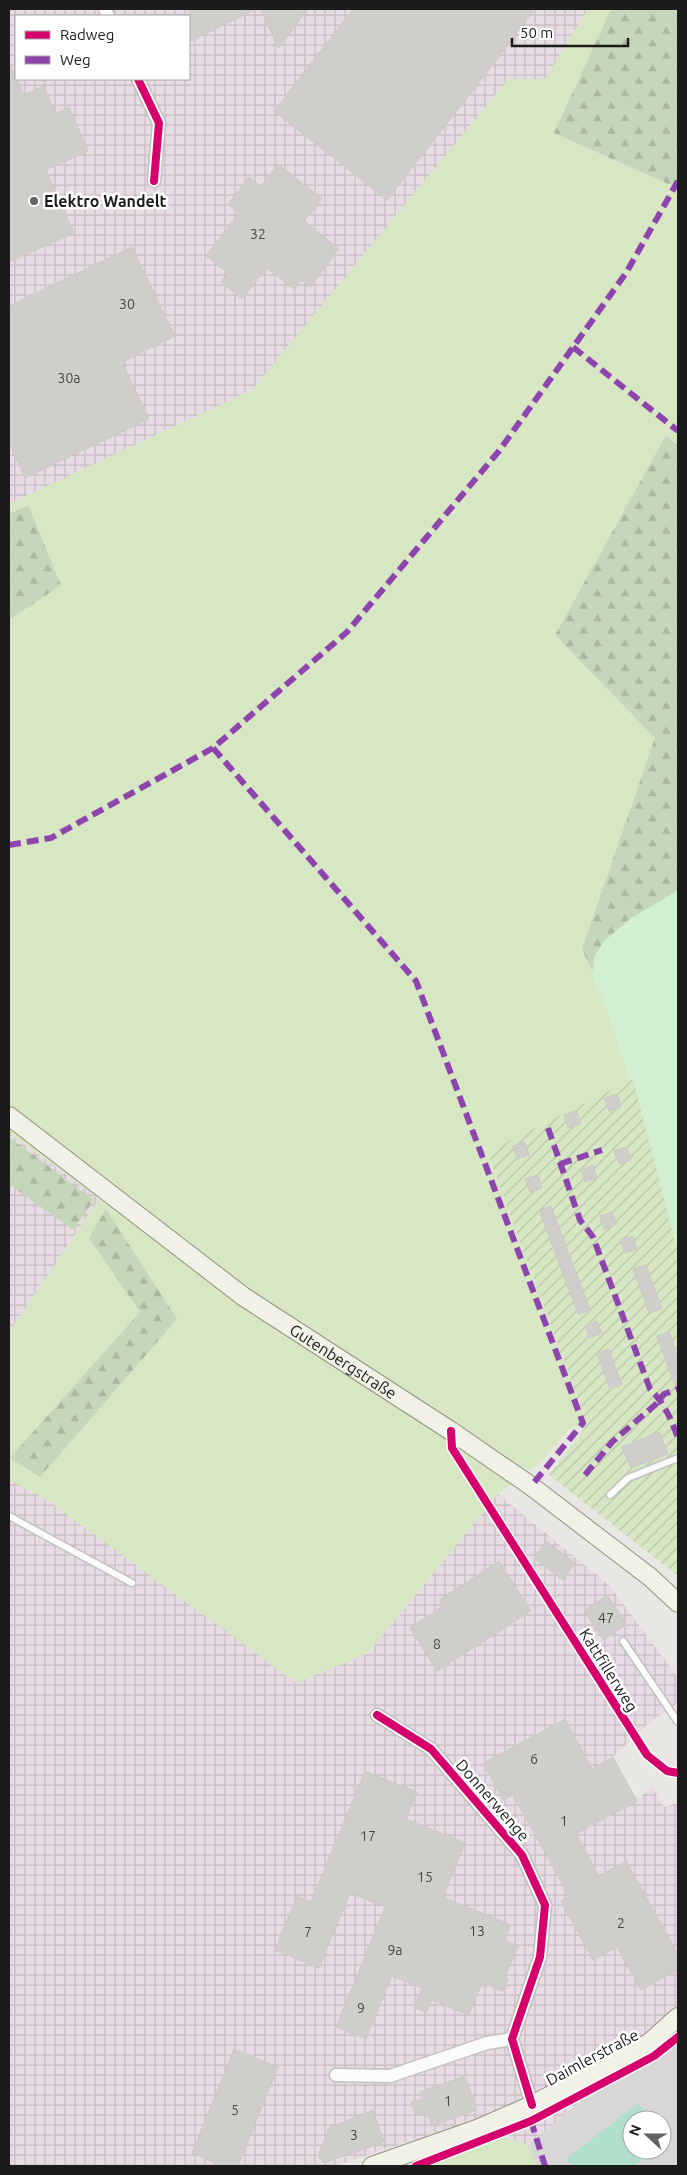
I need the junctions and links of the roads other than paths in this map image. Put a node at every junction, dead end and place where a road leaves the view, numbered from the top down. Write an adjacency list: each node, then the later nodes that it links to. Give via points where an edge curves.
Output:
1 (138, 80): 2 (street, via 159,123)
2 (154, 181)
3 (9, 1116): 9 (main road, Gutenbergstraße, via 244,1297 531,1486 650,1577)
4 (678, 1458): 5 (lane, via 628,1478)
5 (610, 1495)
6 (9, 1516): 8 (lane)
7 (528, 1568): 13 (lane, Kattfillerweg, via 647,1755 667,1771)
8 (132, 1583)
9 (678, 1603)
10 (623, 1640): 12 (lane)
11 (377, 1715): 15 (street, Donnerwenge, via 431,1749 522,1855 545,1905 540,1957)
12 (678, 1722)
13 (678, 1772)
14 (678, 2017): 17 (main road, Daimlerstraße, via 649,2043)
15 (512, 2039): 16 (street, via 487,2043 390,2076); 17 (street)
16 (336, 2075)
17 (532, 2105): 18 (main road, Daimlerstraße, via 477,2129)
18 (372, 2166)

